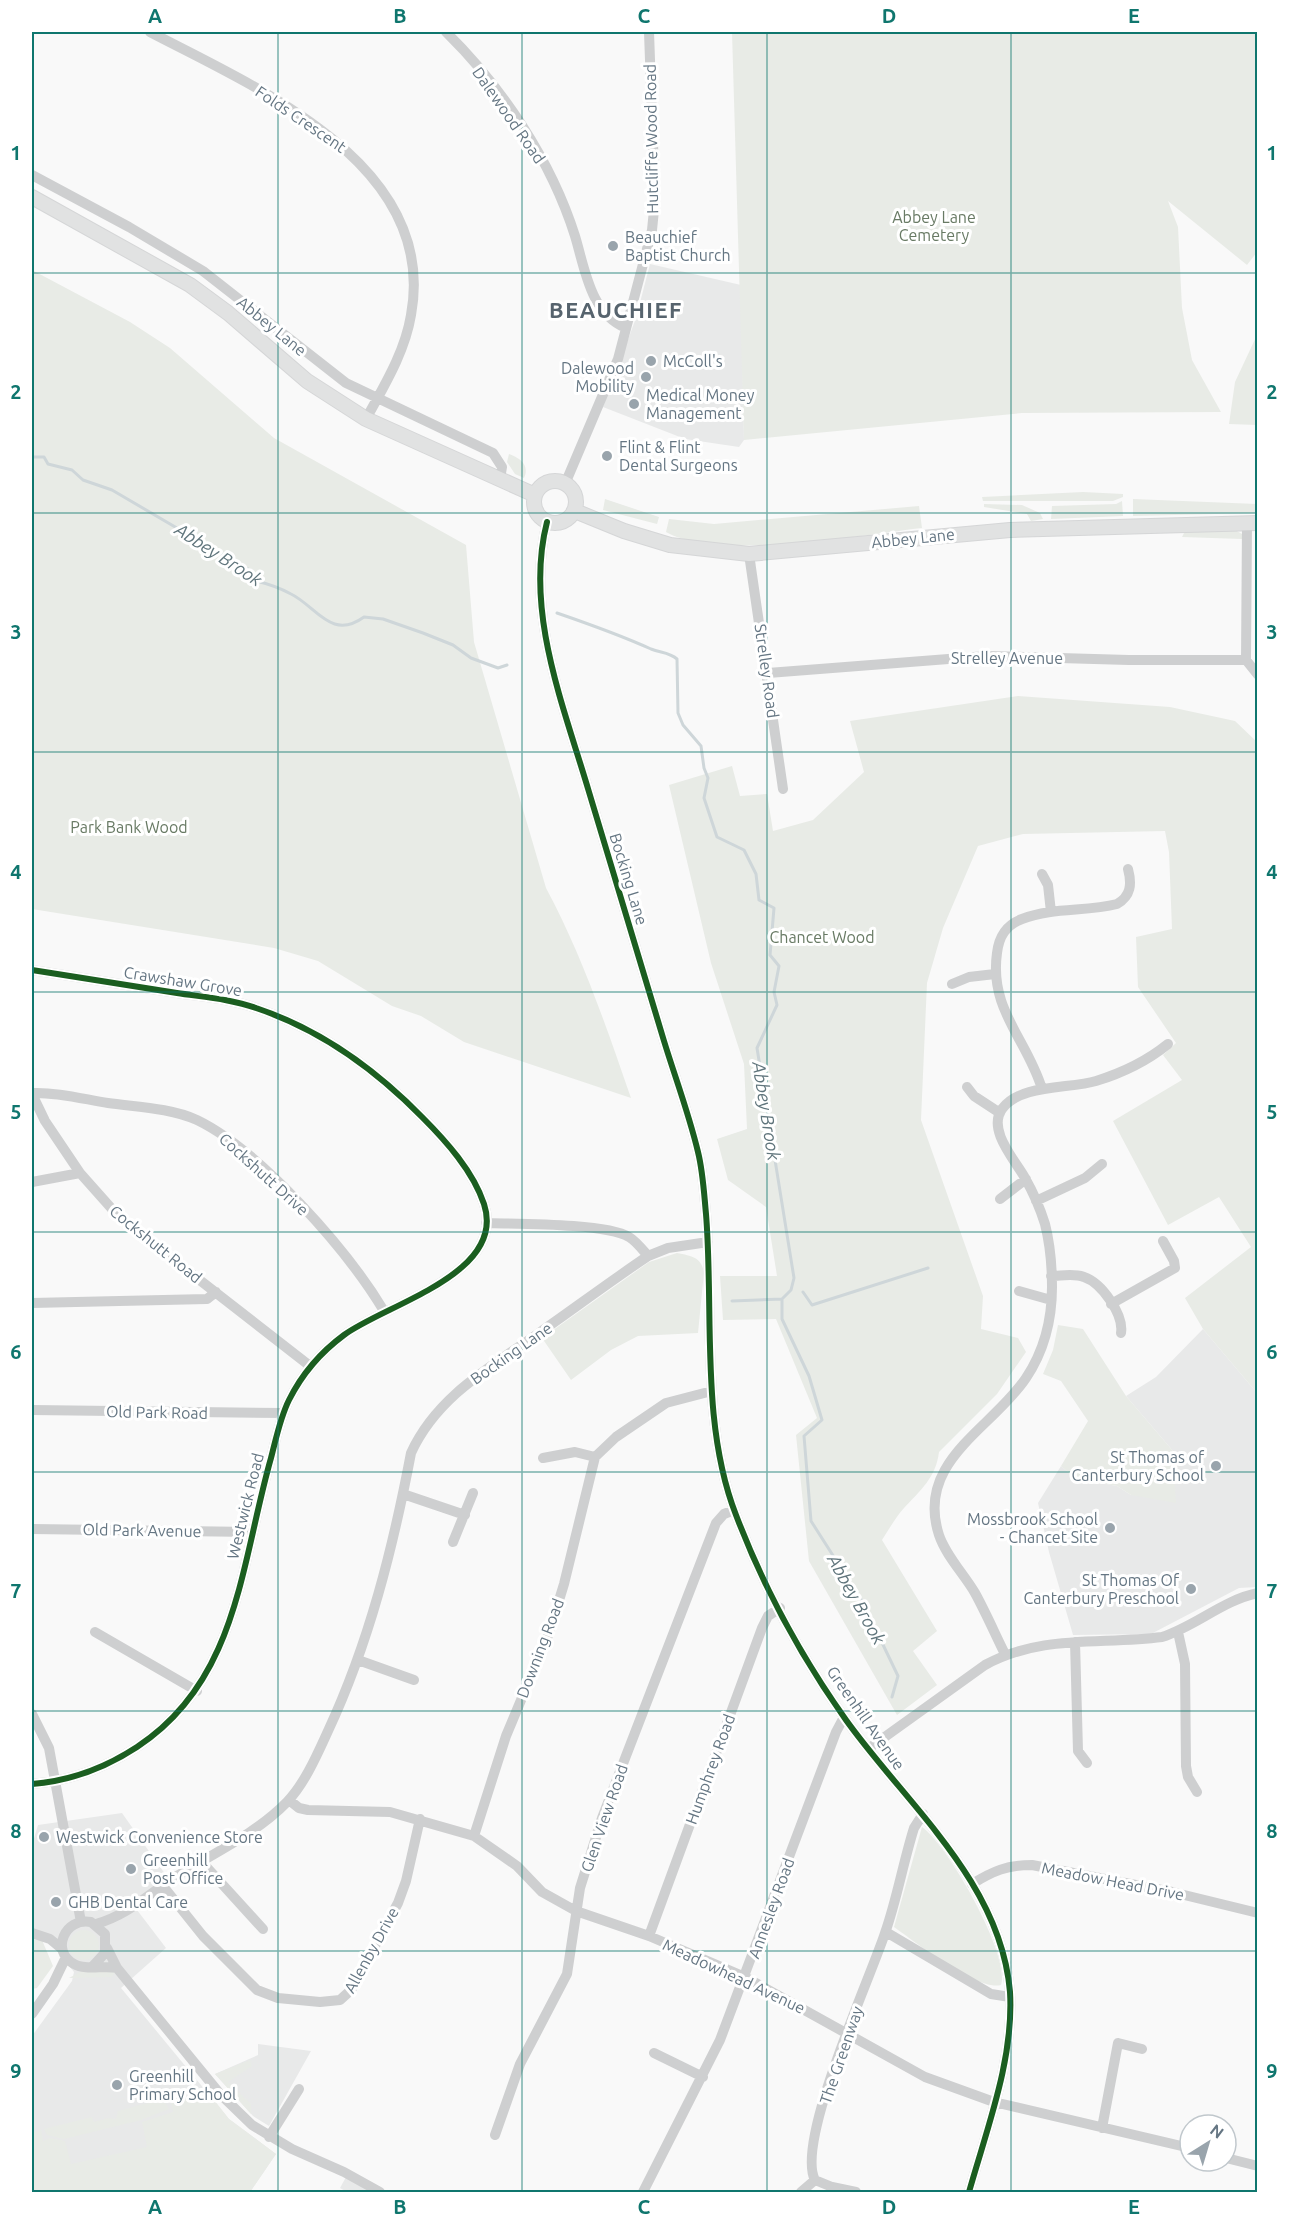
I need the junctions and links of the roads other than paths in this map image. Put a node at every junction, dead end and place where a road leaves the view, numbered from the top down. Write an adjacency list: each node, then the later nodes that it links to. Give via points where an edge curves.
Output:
1 (150, 32): 8 (street, Folds Crescent, via 233,75 325,132 360,162 383,191 406,240 413,263 414,287 406,339)
2 (446, 32): 7 (street, Dalewood Road, via 496,90 538,152 572,226 597,302 605,316)
3 (638, 32): 4 (street)
4 (649, 33): 7 (street, Hutcliffe Wood Road, via 654,206 645,265)
5 (32, 175): 8 (street, Abbey Lane, via 204,271 323,367)
6 (32, 197): 9 (main road, Abbey Lane, via 190,285 307,381)
7 (626, 328): 11 (street, Hutcliffe Wood Road, via 611,378)
8 (377, 400): 9 (street, Folds Crescent); 10 (street, Abbey Lane, via 493,453 502,467)
9 (366, 419): 10 (main road, Abbey Lane)
10 (500, 478): 12 (main road, Abbey Lane)
11 (565, 483): 12 (main road, via 549,482); 13 (main road, via 575,495)
12 (535, 495): 14 (main road, via 536,511)
13 (575, 511): 14 (main road, via 564,522); 16 (main road, Abbey Lane, via 670,545)
14 (547, 522): 40 (street, Bocking Lane, via 540,569 547,642 699,1153)
15 (1252, 523): 16 (main road, Abbey Lane, via 990,531); 17 (street)
16 (749, 554): 18 (street, Strelley Road)
17 (1246, 660): 18 (street, Strelley Avenue, via 987,656); 19 (street)
18 (768, 673): 20 (street, Strelley Road)
19 (1257, 675)
20 (783, 789)
21 (1128, 869): 23 (street, via 1129,891 1125,900)
22 (1042, 874): 23 (street, via 1048,885)
23 (1051, 912): 25 (street, via 1021,919 1005,929 999,939)
24 (32, 970): 38 (street, Crawshaw Grove, via 252,1006 329,1043 388,1085 446,1143 477,1188)
25 (995, 974): 26 (street); 29 (street, via 1006,1016 1036,1069)
26 (952, 984)
27 (1168, 1044): 29 (street, via 1119,1074)
28 (967, 1087): 31 (street)
29 (1042, 1089): 31 (street, via 1007,1103)
30 (32, 1094): 33 (street, Cockshutt Road); 48 (street, Cockshutt Drive, via 177,1113 210,1127 243,1152 305,1211 349,1260)
31 (1000, 1113): 34 (street, via 999,1130)
32 (1102, 1164): 37 (street, via 1085,1178)
33 (80, 1173): 35 (street); 44 (street, Cockshutt Road, via 120,1218)
34 (1026, 1179): 36 (street); 37 (street)
35 (32, 1182)
36 (1000, 1199)
37 (1036, 1202): 42 (street, via 1045,1224)
38 (486, 1223): 41 (street, via 612,1231 628,1236); 48 (street, Westwick Road, via 480,1245 460,1270)
39 (1163, 1241): 47 (street, via 1175,1268)
40 (708, 1242): 41 (street, Bocking Lane, via 668,1248); 51 (street, Greenhill Avenue)
41 (648, 1256): 57 (street, Bocking Lane, via 449,1399 421,1432 411,1453)
42 (1051, 1276): 45 (street); 47 (street, via 1088,1278)
43 (1019, 1291): 45 (street)
44 (216, 1292): 46 (street, via 207,1299); 50 (street, Cockshutt Road)
45 (1051, 1300): 68 (street, via 1044,1341 1026,1378 955,1455 937,1487 934,1506 940,1536 975,1593)
46 (32, 1303)
47 (1112, 1304): 49 (street)
48 (384, 1311): 50 (street, Westwick Road, via 342,1336)
49 (1121, 1334)
50 (310, 1366): 53 (street, Westwick Road)
51 (712, 1391): 54 (street, via 666,1403 616,1437); 58 (street, Greenhill Avenue, via 717,1436)
52 (32, 1410): 53 (street, Old Park Road)
53 (284, 1413): 61 (street, Westwick Road)
54 (595, 1457): 55 (street, via 575,1452); 82 (street, Downing Road, via 552,1623 506,1736)
55 (543, 1458)
56 (473, 1493): 59 (street)
57 (403, 1494): 59 (street); 69 (street, Bocking Lane, via 379,1598)
58 (734, 1510): 64 (street, Greenhill Avenue); 86 (street, Glen View Road, via 724,1514 714,1528 602,1818)
59 (465, 1515): 62 (street)
60 (32, 1529): 61 (street, Old Park Avenue)
61 (254, 1532): 71 (street, Westwick Road, via 221,1645)
62 (453, 1542)
63 (1257, 1593): 66 (street, via 1228,1603)
64 (780, 1608): 73 (street, Greenhill Avenue); 95 (street, Humphrey Road, via 768,1616 762,1628)
65 (95, 1632): 71 (street)
66 (1178, 1632): 67 (street, via 1134,1640); 78 (street, via 1185,1664 1186,1766)
67 (1075, 1642): 68 (street, via 1030,1646); 75 (street, via 1078,1751)
68 (1005, 1654): 74 (street)
69 (358, 1660): 70 (street); 79 (street, Bocking Lane, via 320,1750)
70 (414, 1680)
71 (197, 1691): 76 (street, Westwick Road, via 168,1723 140,1745 106,1764)
72 (32, 1714): 76 (street, via 49,1748)
73 (844, 1717): 74 (street, Greenhill Avenue); 101 (street, Annesley Road)
74 (868, 1749): 80 (street, Greenhill Avenue)
75 (1087, 1763)
76 (57, 1782): 77 (street, Westwick Road); 89 (street)
77 (32, 1784)
78 (1197, 1792)
79 (289, 1800): 81 (street, Meadowhead Avenue, via 308,1810 390,1812); 83 (street, Bocking Lane)
80 (923, 1814): 84 (street, Greenhill Avenue); 93 (street, The Greenway, via 909,1843)
81 (420, 1819): 82 (street, Meadowhead Avenue); 85 (street, Allenby Drive, via 398,1903 351,1990 340,2000 288,2000 257,1990 203,1936)
82 (474, 1836): 86 (street, Meadowhead Avenue, via 517,1866 542,1892)
83 (202, 1862): 85 (street, Bocking Lane); 91 (street)
84 (972, 1884): 87 (street, Meadow Head Drive, via 996,1869 1032,1865); 103 (street, Greenhill Avenue, via 997,1934)
85 (163, 1886): 88 (street, Bocking Lane)
86 (576, 1911): 95 (street, Meadowhead Avenue); 112 (street, Glen View Road, via 567,1974 520,2064)
87 (1257, 1913)
88 (118, 1917): 90 (street, Bocking Lane); 96 (street, Bocking Lane)
89 (81, 1922): 90 (street); 92 (street)
90 (96, 1924): 96 (street)
91 (263, 1929)
92 (66, 1931): 94 (street); 97 (street)
93 (886, 1932): 103 (street, via 991,1995); 105 (street, The Greenway)
94 (33, 1933): 97 (street, via 50,1939)
95 (649, 1936): 101 (street, Meadowhead Avenue)
96 (107, 1944): 98 (street, via 102,1958); 100 (street)
97 (64, 1953): 99 (street); 102 (street)
98 (93, 1966): 99 (street); 100 (street)
99 (80, 1967): 102 (street)
100 (117, 1968): 113 (street, via 220,2094)
101 (745, 1977): 105 (street, Meadowhead Avenue); 108 (street, Annesley Road)
102 (53, 1984): 104 (street)
103 (1010, 1997): 110 (street, Greenhill Avenue, via 1004,2065)
104 (32, 2013)
105 (847, 2033): 110 (street, Meadowhead Avenue, via 925,2077); 117 (street, The Greenway, via 816,2131 810,2166)
106 (1142, 2049): 111 (street, via 1118,2043)
107 (654, 2053): 108 (street)
108 (703, 2077): 119 (street, Annesley Road)
109 (299, 2089): 113 (street)
110 (994, 2102): 111 (street, Meadowhead Avenue); 122 (street, Greenhill Avenue)
111 (1102, 2128): 114 (street, Meadowhead Avenue)
112 (495, 2135)
113 (269, 2137): 118 (street)
114 (1178, 2145)
115 (1238, 2161): 116 (street)
116 (1257, 2166)
117 (815, 2180): 120 (street); 121 (street)
118 (380, 2193)
119 (643, 2193)
120 (801, 2193)
121 (856, 2193)
122 (969, 2193)

